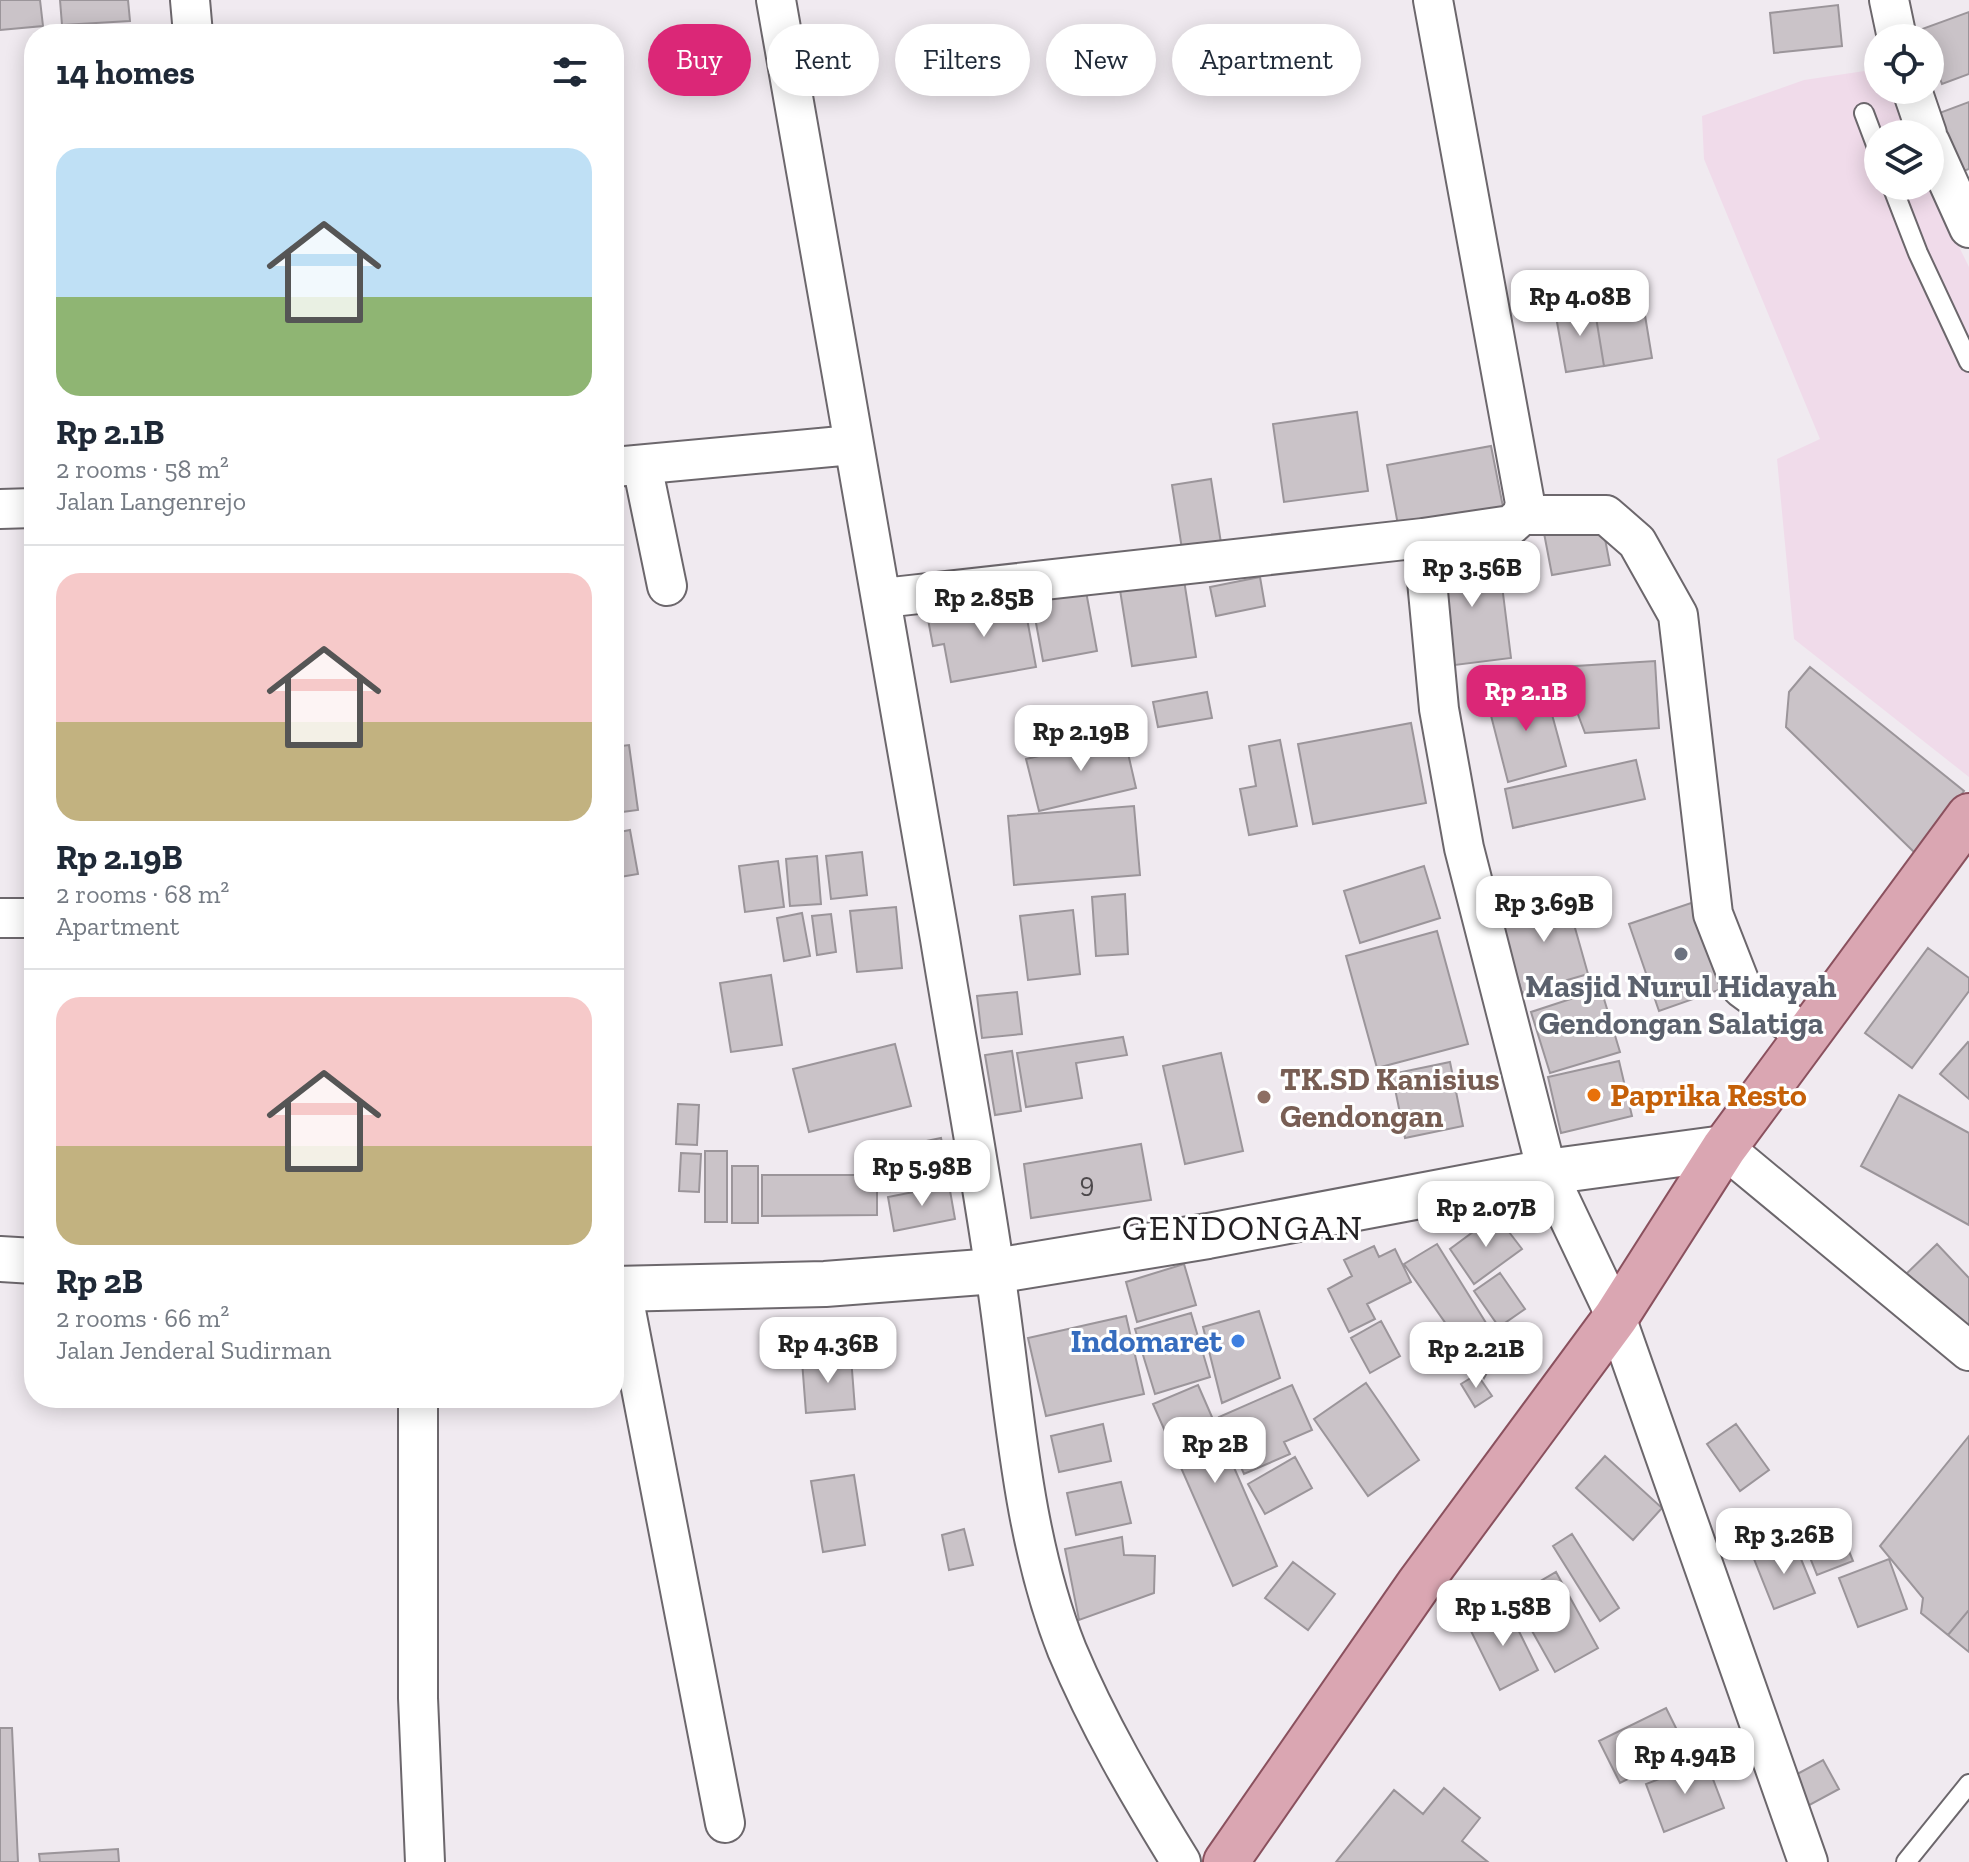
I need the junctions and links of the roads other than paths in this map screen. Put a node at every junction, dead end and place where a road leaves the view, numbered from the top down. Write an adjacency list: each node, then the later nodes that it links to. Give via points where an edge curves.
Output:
1 (190, 0): 5 (street)
2 (776, 0): 13 (street)
3 (1433, 0): 17 (street, via 1525,503)
4 (1889, 0): 6 (street)
5 (192, 24)
6 (1894, 24)
7 (1864, 113): 8 (lane)
8 (1867, 120)
9 (1944, 173): 11 (street)
10 (1897, 200): 12 (lane)
11 (1969, 228)
12 (1969, 362)
13 (852, 445): 14 (street); 20 (street)
14 (628, 466): 19 (street)
15 (24, 508): 16 (street)
16 (0, 509)
17 (1522, 515): 18 (street, via 1498,529); 24 (street, via 1606,515 1637,542 1678,615 1713,914 1742,988)
18 (1423, 538): 20 (street); 26 (street, via 1439,709 1464,848)
19 (667, 586)
20 (883, 598): 29 (street)
21 (1969, 816): 24 (main road)
22 (0, 918): 23 (street)
23 (24, 918)
24 (1807, 1036): 25 (main road)
25 (1724, 1148): 26 (street); 31 (main road); 33 (street)
26 (1547, 1172): 29 (street); 31 (street)
27 (0, 1259): 28 (street)
28 (24, 1260)
29 (995, 1271): 30 (street, via 825,1284); 38 (street, via 1032,1526 1048,1591 1067,1649 1102,1724)
30 (624, 1289)
31 (1616, 1317): 39 (main road, via 1419,1584); 40 (street)
32 (624, 1319): 36 (street)
33 (1969, 1351)
34 (418, 1408): 37 (street, via 418,1698)
35 (1969, 1784): 41 (lane)
36 (725, 1823)
37 (425, 1862)
38 (1181, 1862)
39 (1226, 1862)
40 (1808, 1862)
41 (1906, 1862)

